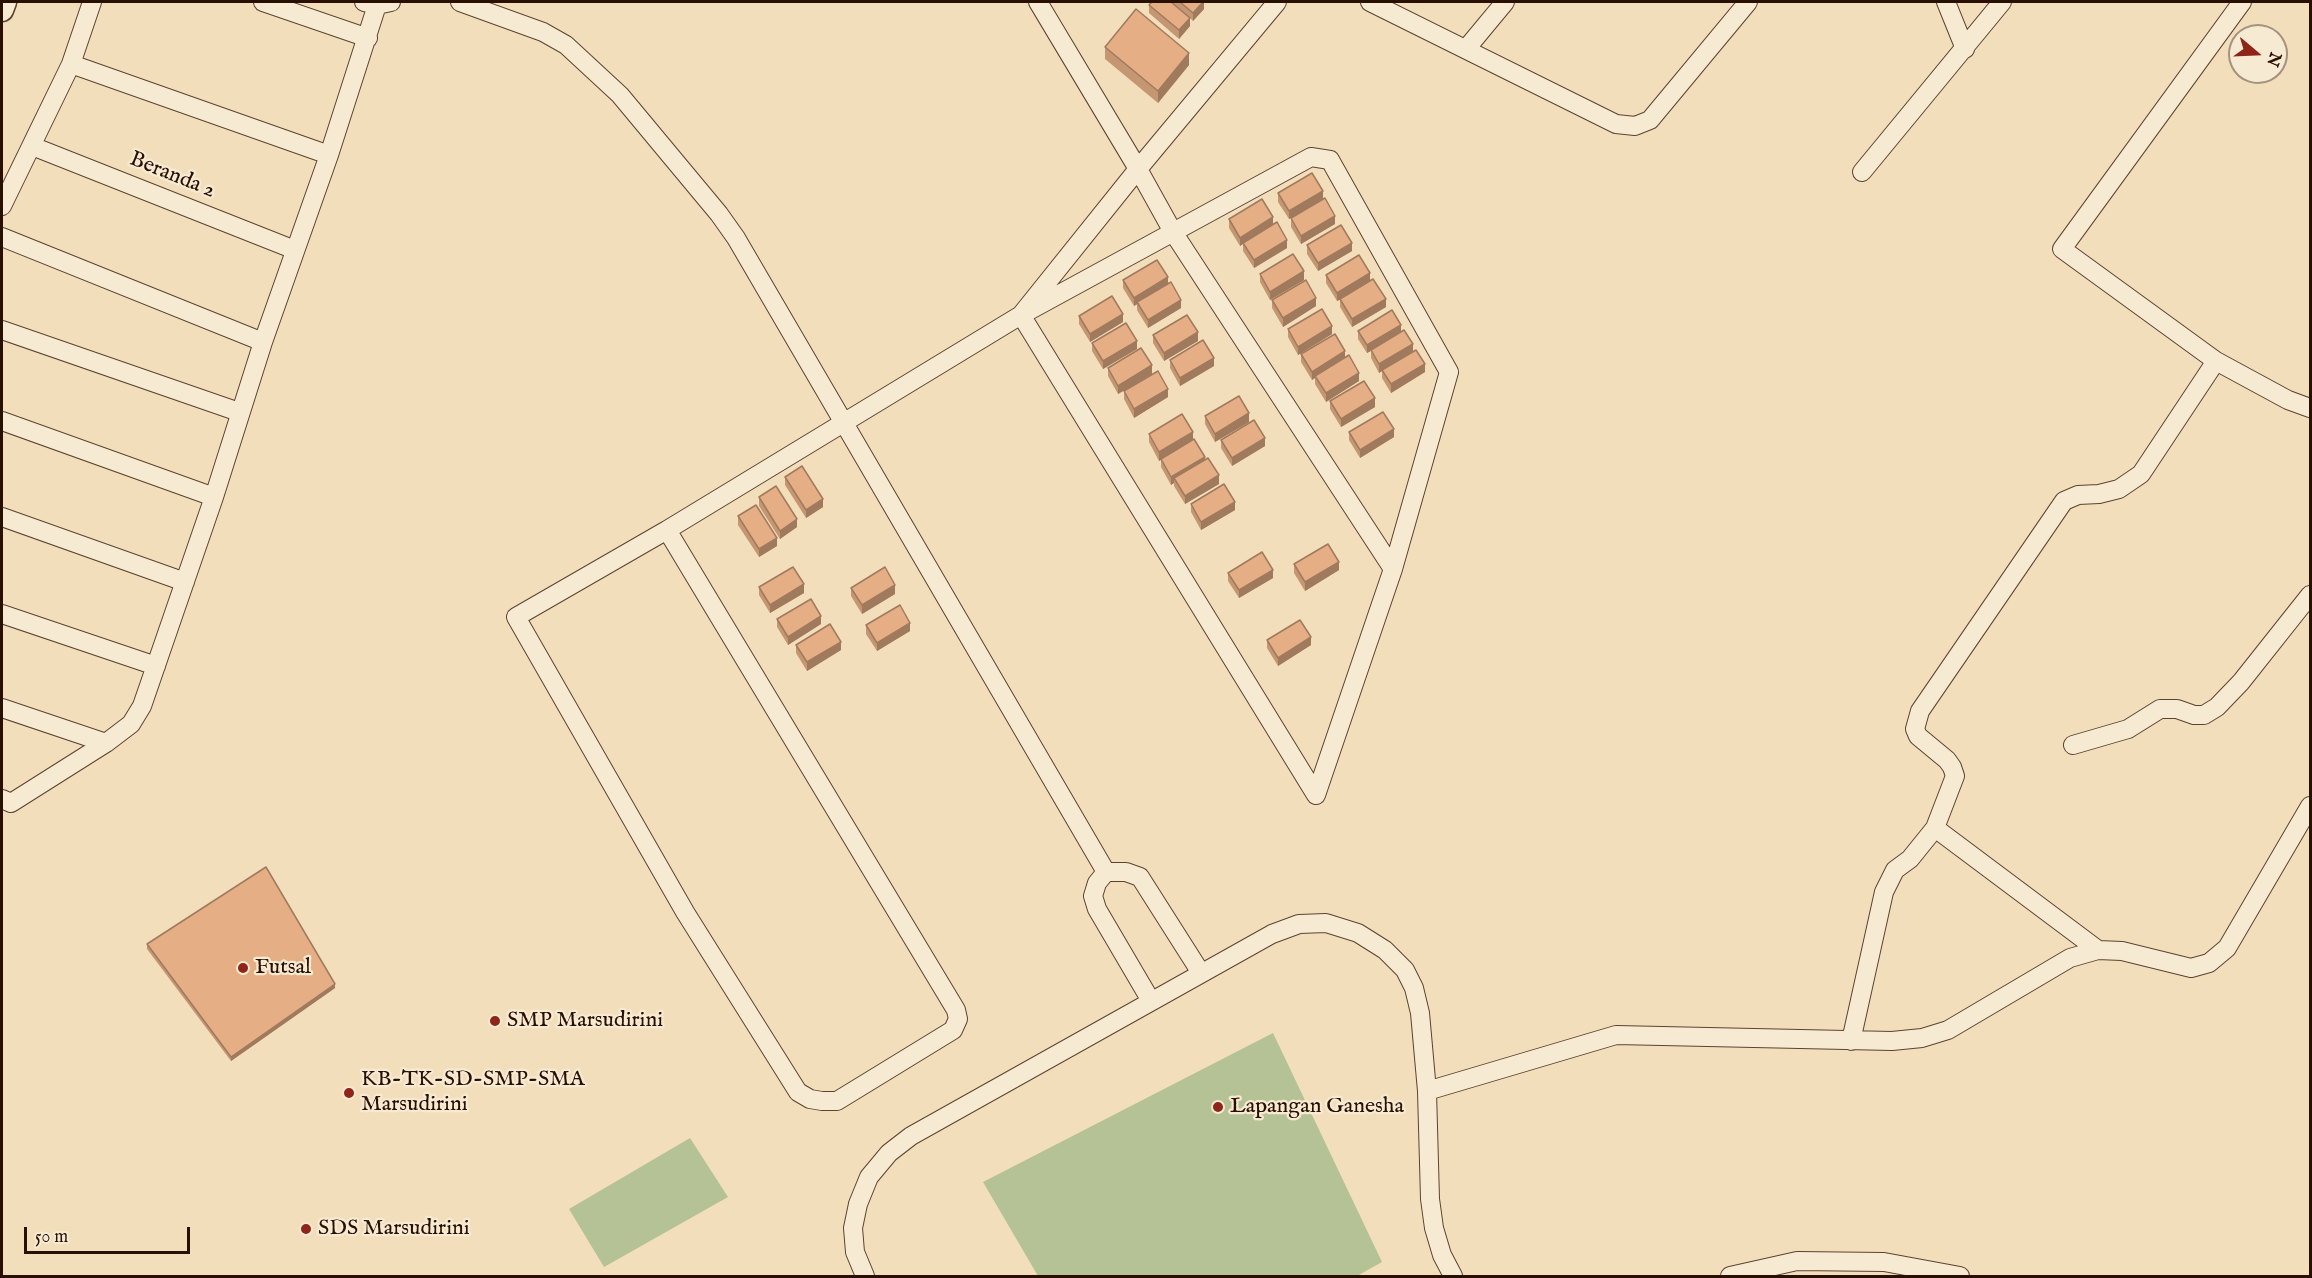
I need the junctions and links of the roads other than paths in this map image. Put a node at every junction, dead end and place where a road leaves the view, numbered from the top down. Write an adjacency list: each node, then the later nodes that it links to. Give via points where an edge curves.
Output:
1 (5, 2): 14 (street)
2 (92, 2): 18 (street)
3 (263, 2): 15 (street)
4 (460, 2): 34 (street, via 543,32 566,45 620,95 736,238)
5 (1276, 2): 21 (street)
6 (1370, 2): 16 (street)
7 (1505, 2): 16 (street)
8 (1748, 2): 16 (street, via 1650,120 1635,126 1616,124)
9 (1946, 2): 17 (street)
10 (2002, 2): 17 (street)
11 (2242, 2): 30 (street, via 2062,249)
12 (377, 3): 15 (street)
13 (1044, 4): 21 (street)
14 (2, 10)
15 (368, 38): 20 (street)
16 (1466, 49)
17 (1965, 49): 22 (street)
18 (71, 64): 19 (street); 20 (street)
19 (32, 146): 23 (street); 26 (street, Beranda 2)
20 (329, 155): 26 (street)
21 (1138, 169): 24 (street); 27 (street)
22 (1862, 172)
23 (2, 206)
24 (1173, 232): 27 (street); 38 (street); 38 (street, via 1311,157 1330,160 1449,372)
25 (2, 237): 29 (street)
26 (295, 250): 29 (street)
27 (1022, 315): 34 (street); 38 (street, via 1316,795)
28 (2, 330): 32 (street)
29 (263, 342): 32 (street)
30 (2216, 361): 31 (street); 48 (street, via 2140,474 2119,489 2064,501 1920,711 1915,729 1918,736 1947,760 1955,776)
31 (2310, 408)
32 (239, 412): 35 (street)
33 (2, 421): 35 (street)
34 (844, 422): 37 (street); 49 (street)
35 (214, 497): 39 (street)
36 (2, 517): 39 (street)
37 (668, 530): 37 (street, via 516,617 685,912 798,1092 810,1099 837,1101 953,1030 958,1019 956,1010)
38 (1393, 569)
39 (185, 582): 42 (street)
40 (2310, 595): 45 (street, via 2217,707 2204,715 2160,709 2128,729)
41 (2, 614): 42 (street)
42 (156, 666): 44 (street, via 131,724)
43 (2, 708): 44 (street)
44 (106, 743): 46 (street)
45 (2073, 745)
46 (5, 803)
47 (2310, 806): 50 (street, via 2228,948 2210,963 2191,968 2122,951)
48 (1935, 828): 50 (street); 53 (street, via 1910,859 1894,870 1884,892)
49 (1106, 872): 51 (street, via 1140,877); 52 (street, via 1093,896 1097,909)
50 (2098, 950): 53 (street, via 2070,958 1948,1030 1922,1038)
51 (1201, 973): 52 (street); 54 (street, via 1272,934 1299,924 1326,923 1358,933 1385,950 1405,970 1414,988 1420,1013)
52 (1151, 1001): 55 (street, via 911,1136 889,1153 869,1177 853,1228 855,1252)
53 (1851, 1041): 54 (street, via 1616,1035)
54 (1426, 1091): 56 (street, via 1434,1228)
55 (865, 1276)
56 (1453, 1276)
57 (1730, 1276): 58 (street, via 1797,1261 1884,1262)
58 (1960, 1276)

